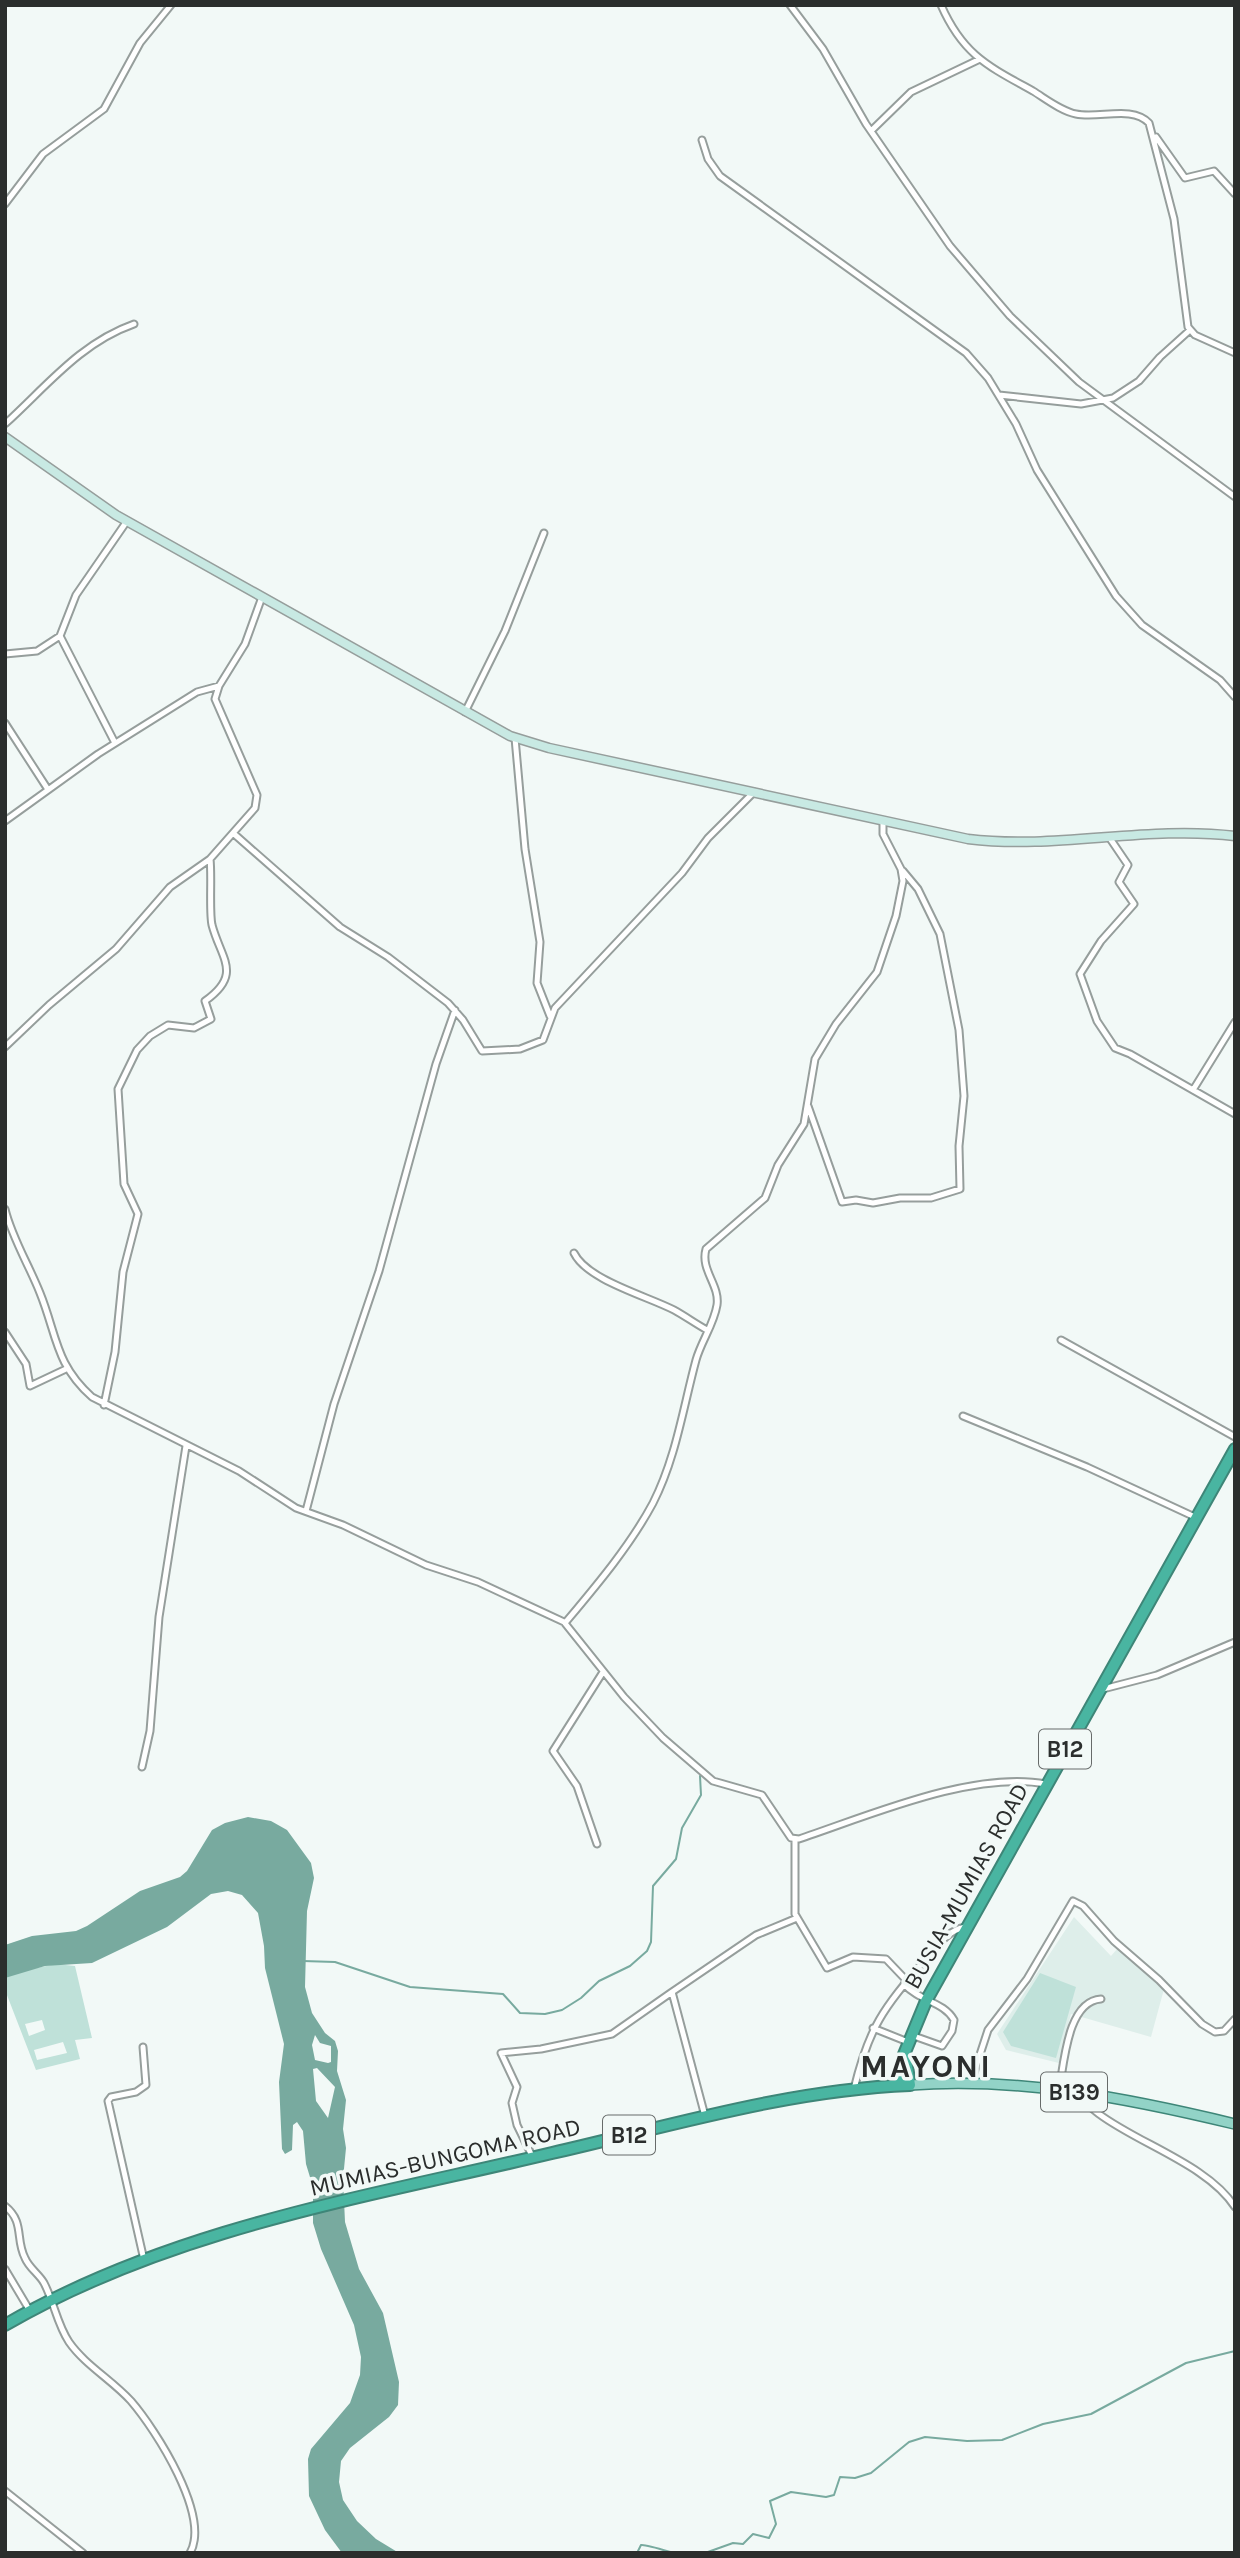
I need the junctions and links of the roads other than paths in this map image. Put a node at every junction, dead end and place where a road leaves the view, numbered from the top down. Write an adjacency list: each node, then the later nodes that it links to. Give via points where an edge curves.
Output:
1 (171, 5): 9 (street, via 140,43 104,109 48,150)
2 (790, 5): 5 (street, via 823,49)
3 (940, 5): 4 (street)
4 (978, 60): 5 (street, via 911,92); 6 (street, via 1071,112 1142,117)
5 (872, 131): 14 (street, via 950,246 995,300 1074,377)
6 (1154, 135): 8 (street, via 1185,178 1214,171); 11 (street, via 1174,219)
7 (702, 140): 13 (street, via 720,176 966,352)
8 (1235, 194)
9 (5, 204)
10 (134, 324): 15 (street, via 113,331 73,359)
11 (1190, 330): 12 (street); 14 (street, via 1139,381)
12 (1235, 354)
13 (999, 396): 14 (street, via 1081,404); 24 (street, via 1031,459 1121,603 1152,633 1220,680)
14 (1107, 400): 17 (street)
15 (5, 424)
16 (5, 437): 18 (street)
17 (1235, 497)
18 (127, 521): 20 (street); 21 (street, via 76,595)
19 (544, 533): 25 (street, via 505,631)
20 (262, 597): 23 (street, via 245,644); 25 (street)
21 (60, 636): 22 (street, via 31,653); 28 (street)
22 (5, 654)
23 (219, 686): 28 (street, via 197,692); 33 (street, via 216,703 258,799)
24 (1235, 697)
25 (465, 712): 27 (street)
26 (5, 723): 29 (street)
27 (515, 738): 30 (street); 39 (street, via 525,849 540,942 537,983)
28 (115, 743): 29 (street)
29 (47, 788): 31 (street)
30 (754, 792): 32 (street); 39 (street)
31 (5, 821)
32 (883, 821): 34 (street, via 985,841); 37 (street, via 883,834)
33 (233, 833): 36 (street); 38 (street, via 340,927 388,957)
34 (1109, 836): 35 (street); 42 (street, via 1128,865 1119,882 1134,905 1101,941 1080,972 1080,981 1115,1048)
35 (1235, 836)
36 (210, 859): 41 (street, via 170,887 122,943); 51 (street, via 212,923 224,950 226,969 224,984 205,1001 211,1019 194,1028 168,1025 150,1036 137,1050 118,1091 123,1177 136,1206 137,1222 123,1272)
37 (901, 869): 43 (street, via 901,900 877,972 815,1059); 43 (street, via 918,889 940,934 959,1030 964,1096 960,1189 931,1198 842,1202)
38 (455, 1010): 39 (street, via 486,1052 537,1044 547,1035); 56 (street, via 383,1258 334,1404)
39 (550, 1016)
40 (1235, 1022): 42 (street)
41 (5, 1047)
42 (1193, 1090): 44 (street)
43 (808, 1105): 47 (street, via 802,1128 778,1165 762,1203 706,1249 705,1263 717,1302)
44 (1235, 1114)
45 (5, 1209): 50 (street)
46 (575, 1253): 47 (street, via 580,1263 598,1275)
47 (707, 1331): 58 (street, via 653,1503)
48 (5, 1332): 50 (street, via 26,1364 30,1386)
49 (1061, 1340): 53 (street)
50 (66, 1369): 51 (street)
51 (104, 1405): 54 (street)
52 (963, 1416): 57 (street)
53 (1235, 1437)
54 (186, 1446): 56 (street); 62 (street, via 159,1617)
55 (1235, 1449): 57 (highway, BUSIA-MUMIAS ROAD / B12)
56 (306, 1511): 58 (street)
57 (1197, 1518): 61 (highway, BUSIA-MUMIAS ROAD / B12)
58 (565, 1623): 60 (street)
59 (1235, 1642): 61 (street, via 1165,1673)
60 (603, 1671): 64 (street, via 643,1718 705,1775 764,1797); 65 (street, via 553,1751 577,1786)
61 (1100, 1689): 63 (highway, BUSIA-MUMIAS ROAD / B12)
62 (142, 1767)
63 (1046, 1784): 64 (street, via 1017,1782 945,1792); 67 (highway, BUSIA-MUMIAS ROAD / B12)
64 (795, 1840): 66 (street)
65 (597, 1844)
66 (797, 1918): 68 (street, via 827,1968 853,1957 886,1959); 69 (street, via 756,1935)
67 (966, 1927): 68 (street, via 949,1933); 71 (highway, BUSIA-MUMIAS ROAD / B12)
68 (905, 1983): 71 (street); 73 (street)
69 (672, 1993): 83 (street); 85 (street, via 610,2035 501,2053 517,2087 512,2103 517,2125)
70 (1101, 1999): 81 (street, via 1089,2004 1073,2022)
71 (926, 2001): 74 (highway, BUSIA-MUMIAS ROAD / B12); 74 (street, via 950,2014 952,2031 939,2047)
72 (1235, 2019): 77 (street, via 1222,2032 1207,2028 1073,1901 1027,1979 993,2020)
73 (873, 2028): 74 (street); 80 (street)
74 (908, 2043): 76 (highway, BUSIA-MUMIAS ROAD / B12); 78 (highway)
75 (143, 2047): 88 (street, via 146,2085 108,2101)
76 (899, 2069): 78 (highway, BUSIA-MUMIAS ROAD / B12); 79 (highway, BUSIA-MUMIAS ROAD / B12)
77 (971, 2081): 78 (main road, B139); 81 (main road, B139)
78 (905, 2085): 79 (highway, MUMIAS-BUNGOMA ROAD / B12)
79 (879, 2086): 80 (highway, MUMIAS-BUNGOMA ROAD / B12)
80 (854, 2089): 83 (highway, MUMIAS-BUNGOMA ROAD / B12)
81 (1059, 2090): 82 (main road, B139)
82 (1082, 2093): 84 (main road, B139); 87 (street, via 1105,2119 1205,2177)
83 (705, 2117): 85 (highway, MUMIAS-BUNGOMA ROAD / B12)
84 (1235, 2124)
85 (533, 2158): 88 (highway, MUMIAS-BUNGOMA ROAD / B12, via 303,2212)
86 (5, 2206): 90 (street, via 15,2216 23,2256)
87 (1235, 2207)
88 (144, 2260): 90 (highway, MUMIAS-BUNGOMA ROAD / B12)
89 (5, 2269): 91 (street)
90 (51, 2301): 91 (highway, MUMIAS-BUNGOMA ROAD / B12); 95 (street, via 68,2340 132,2402 170,2460 196,2526)
91 (30, 2311): 92 (highway, MUMIAS-BUNGOMA ROAD / B12)
92 (5, 2325)
93 (5, 2491): 94 (street)
94 (83, 2553)
95 (190, 2553)

